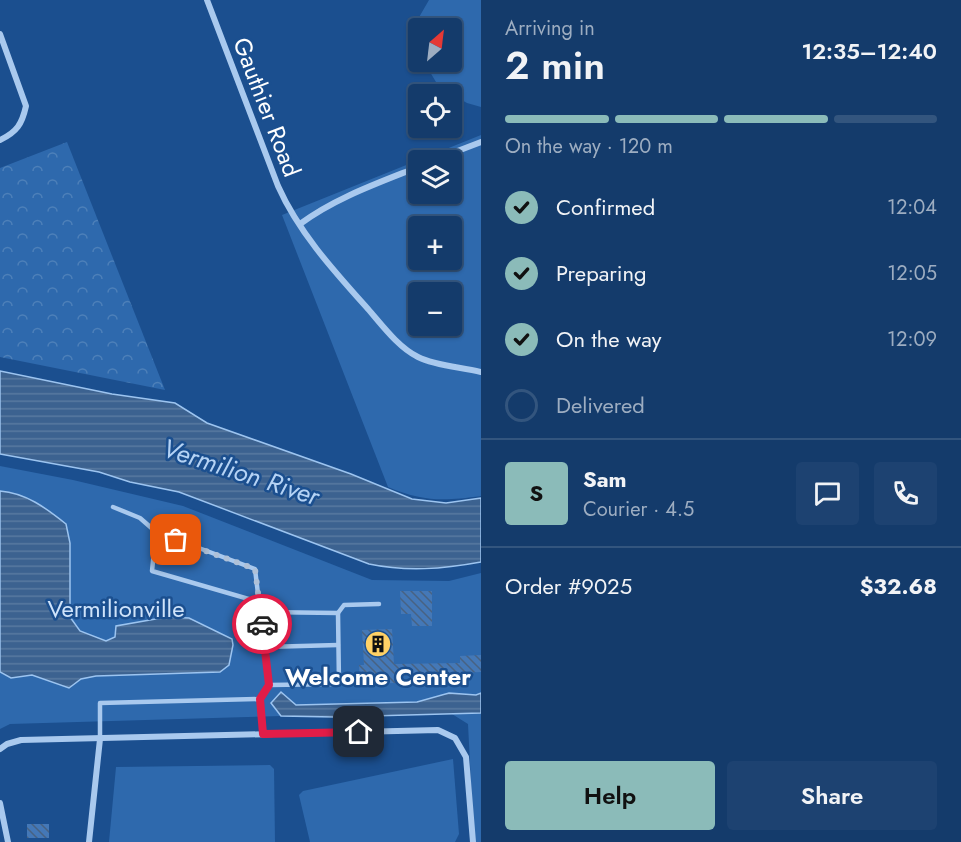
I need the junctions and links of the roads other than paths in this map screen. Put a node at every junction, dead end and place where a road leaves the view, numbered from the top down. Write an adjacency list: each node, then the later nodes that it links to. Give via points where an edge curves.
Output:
1 (207, 0): 7 (street, Gauthier Road, via 278,186)
2 (0, 34): 3 (street, via 26,106 14,133)
3 (0, 140)
4 (481, 142): 5 (street)
5 (460, 150)
6 (408, 171): 7 (street, via 316,212)
7 (300, 224): 8 (street, Gauthier Road, via 330,266 409,351 429,361)
8 (481, 372)
9 (113, 507): 10 (lane, via 140,518)
10 (156, 532): 11 (lane, via 255,569); 11 (lane, via 152,571)
11 (259, 602): 13 (lane)
12 (379, 604): 14 (lane, via 344,605)
13 (261, 612): 14 (lane); 16 (lane)
14 (338, 613): 15 (lane)
15 (339, 645): 16 (lane); 17 (lane, via 339,684)
16 (265, 647): 17 (lane)
17 (269, 685): 18 (lane)
18 (260, 699): 19 (lane); 20 (lane, via 100,703)
19 (263, 734): 20 (street); 25 (street, via 430,730 450,735 466,757)
20 (100, 739): 21 (street, via 21,740); 24 (street)
21 (0, 749)
22 (0, 804): 23 (street)
23 (8, 842)
24 (88, 842)
25 (473, 842)

